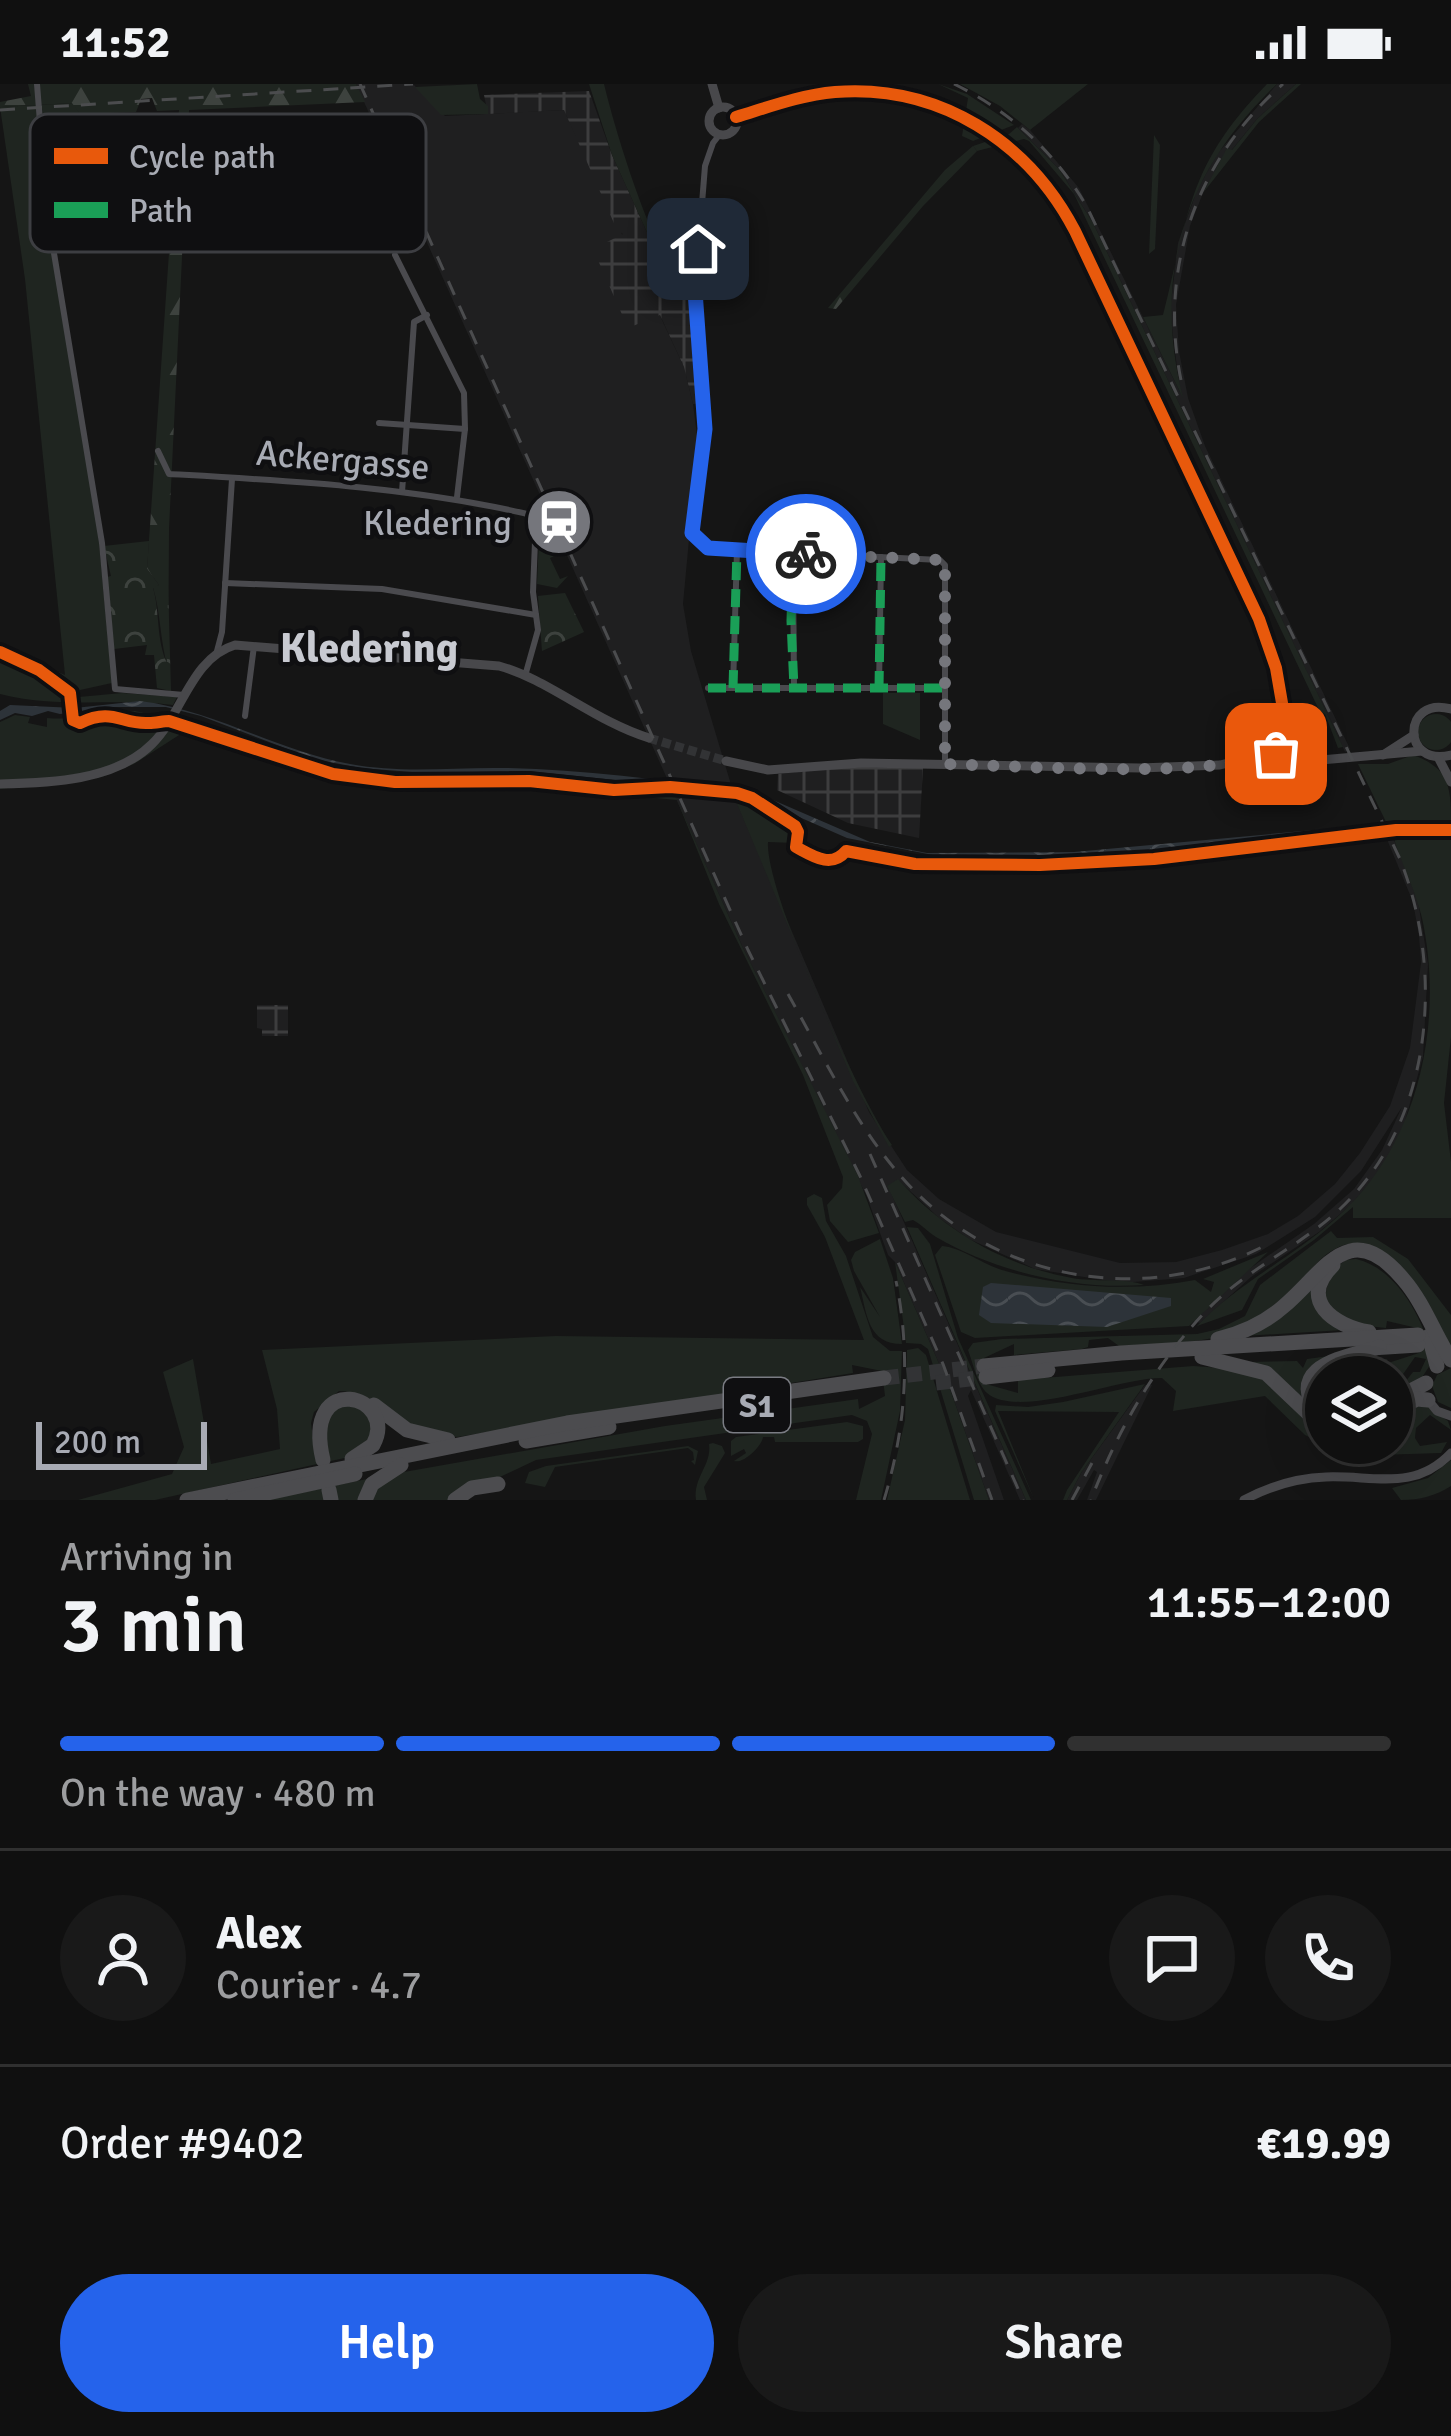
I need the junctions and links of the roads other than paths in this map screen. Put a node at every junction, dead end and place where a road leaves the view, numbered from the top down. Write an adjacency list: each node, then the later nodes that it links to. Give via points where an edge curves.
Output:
1 (37, 84): 4 (street)
2 (712, 84): 3 (main road)
3 (719, 108): 5 (main road); 6 (main road, via 710,121)
4 (39, 114)
5 (736, 117): 6 (main road, via 734,130); 33 (main road, via 814,94 891,93 959,113 1031,165 1075,231 1258,619)
6 (721, 134): 17 (street, via 705,166 695,291 705,429 692,530 701,544)
7 (56, 252): 32 (street, via 102,543 115,689)
8 (395, 255): 9 (street)
9 (428, 314): 11 (street, via 415,322); 12 (street, via 464,393)
10 (379, 423): 11 (street)
11 (408, 425): 12 (street); 15 (street)
12 (465, 429): 16 (street)
13 (158, 451): 14 (street, Ackergasse, via 169,474)
14 (233, 478): 15 (street, Ackergasse); 20 (street)
15 (402, 492): 16 (street, Ackergasse)
16 (457, 497): 21 (street, Ackergasse, via 536,516)
17 (737, 550): 18 (street); 28 (street)
18 (793, 553): 19 (street); 29 (street)
19 (881, 557): 30 (street, via 945,565); 31 (street)
20 (225, 583): 21 (street, via 382,589); 22 (street)
21 (536, 615): 26 (street)
22 (222, 632): 23 (street); 25 (street)
23 (235, 645): 24 (main road); 25 (main road)
24 (254, 646): 26 (main road, via 499,666); 35 (street)
25 (216, 654): 32 (main road)
26 (525, 676): 39 (main road)
27 (708, 688): 28 (street)
28 (733, 688): 29 (street)
29 (794, 688): 31 (street)
30 (945, 688): 31 (street); 48 (street)
31 (879, 689)
32 (183, 697): 50 (main road, via 153,743 120,765)
33 (1281, 709): 36 (main road); 38 (main road)
34 (1451, 709): 37 (main road, via 1426,710)
35 (245, 716)
36 (1270, 733): 38 (main road); 41 (main road, via 1266,743); 43 (main road)
37 (1414, 735): 40 (main road); 44 (main road)
38 (1289, 737): 41 (main road); 45 (main road)
39 (649, 738)
40 (1422, 751): 44 (main road); 46 (main road)
41 (1278, 753): 43 (main road); 45 (main road)
42 (1451, 754): 46 (main road)
43 (1249, 756): 48 (main road, via 1140,768)
44 (1381, 756): 45 (main road)
45 (1308, 757)
46 (1438, 758): 49 (main road)
47 (726, 761): 48 (main road, via 769,770)
48 (945, 764)
49 (1449, 777)
50 (0, 784)
51 (1395, 1336): 52 (highway, via 1418,1340); 53 (highway); 55 (highway, via 1331,1319 1321,1299 1325,1273 1347,1258 1382,1267)
52 (1379, 1347): 53 (highway); 54 (highway)
53 (1194, 1353): 55 (highway, via 1257,1325 1333,1256 1360,1250 1405,1281); 56 (highway); 60 (highway, via 1266,1373)
54 (1342, 1356)
55 (1446, 1362): 57 (main road)
56 (985, 1372)
57 (1427, 1392): 58 (highway); 59 (highway); 61 (main road)
58 (1413, 1396)
59 (1413, 1401)
60 (1305, 1407)
61 (1450, 1417)
62 (475, 1440): 64 (highway, S1, via 885,1383); 65 (highway, S1); 65 (highway, via 423,1436 366,1399 341,1395 330,1399 316,1415 314,1437 321,1460 317,1427 325,1408 352,1398 376,1416 378,1436 366,1452)
63 (1449, 1452): 71 (main road, via 1407,1480 1302,1479)
64 (401, 1465): 68 (highway, S1); 69 (highway, via 372,1484)
65 (257, 1483): 67 (highway, S1)
66 (497, 1489): 70 (highway, via 472,1488)
67 (187, 1500)
68 (235, 1500)
69 (365, 1500)
70 (459, 1500)
71 (1244, 1500)

